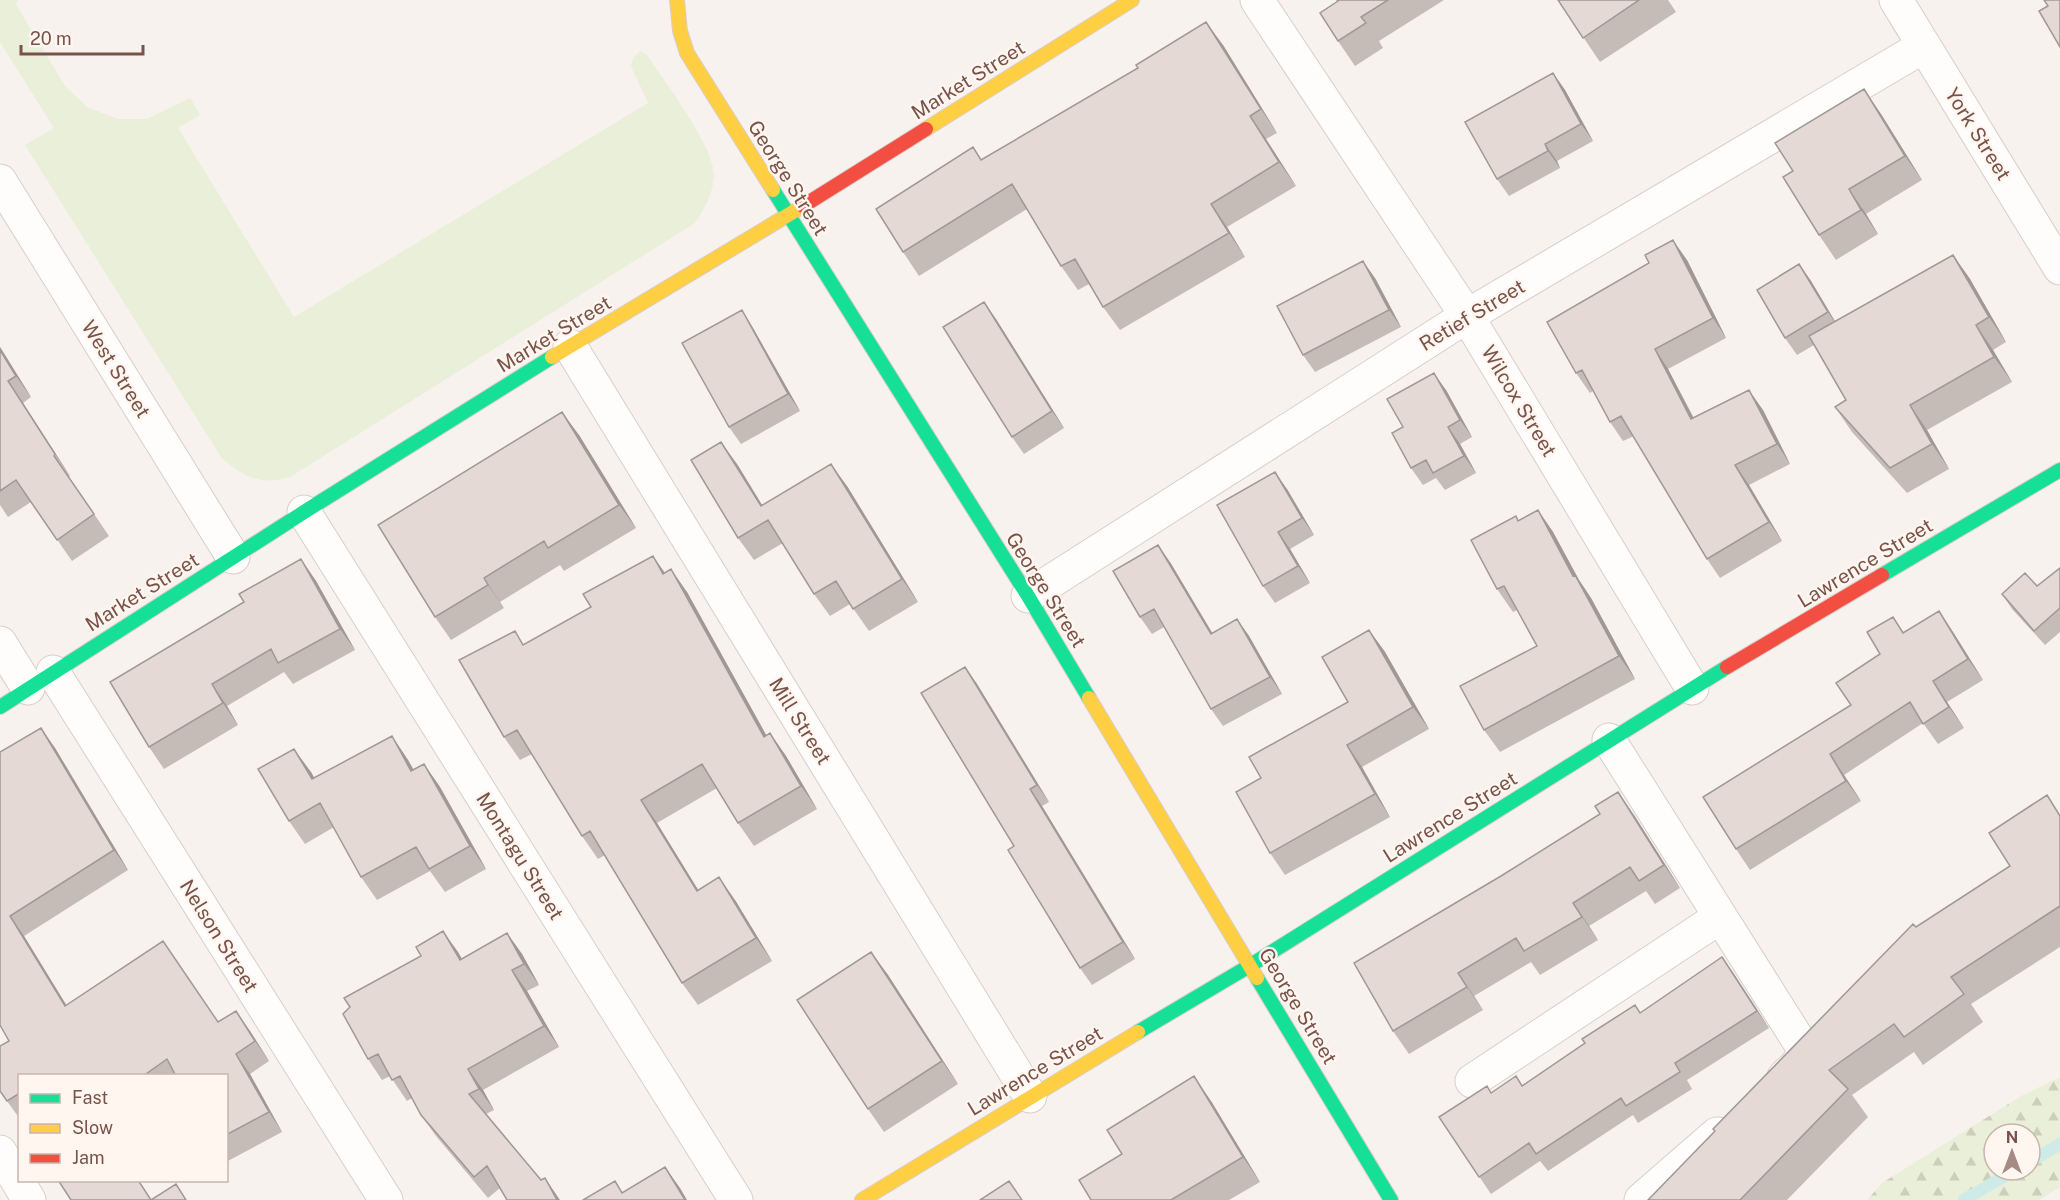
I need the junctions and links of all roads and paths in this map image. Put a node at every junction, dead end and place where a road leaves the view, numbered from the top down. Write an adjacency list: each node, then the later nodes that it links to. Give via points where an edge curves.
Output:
1 (678, 0): 7 (street, George Street, via 680,31 687,53)
2 (1132, 0): 7 (street, Market Street)
3 (1257, 0): 9 (street, Wilcox Street)
4 (1896, 0): 5 (street, York Street)
5 (1923, 46): 8 (street, York Street); 9 (street, Retief Street)
6 (0, 181): 13 (street, West Street)
7 (788, 215): 10 (street, Market Street); 14 (street, George Street)
8 (2060, 268)
9 (1467, 316): 14 (street, Retief Street); 17 (street, Wilcox Street)
10 (570, 346): 12 (street, Market Street); 24 (street, Mill Street)
11 (2060, 470): 17 (street, Lawrence Street)
12 (304, 512): 13 (street, Market Street); 31 (street, Montagu Street)
13 (233, 557): 16 (street, Market Street)
14 (1028, 596): 21 (street, George Street)
15 (0, 643): 16 (street, Nelson Street)
16 (40, 680): 18 (street, Market Street); 30 (street, Nelson Street)
17 (1692, 688): 19 (street, Lawrence Street)
18 (0, 707)
19 (1609, 740): 20 (street); 21 (street, Lawrence Street)
20 (1720, 917): 22 (street); 23 (street, via 1802,1047 1800,1063)
21 (1251, 964): 24 (street, Lawrence Street); 33 (street, George Street)
22 (1472, 1081)
23 (1765, 1093)
24 (1030, 1096): 32 (street, Lawrence Street)
25 (1738, 1116): 34 (street)
26 (0, 1152): 27 (street)
27 (18, 1182)
28 (18, 1182): 29 (street)
29 (29, 1200)
30 (386, 1200)
31 (736, 1200)
32 (862, 1200)
33 (1391, 1200)
34 (1641, 1200)

